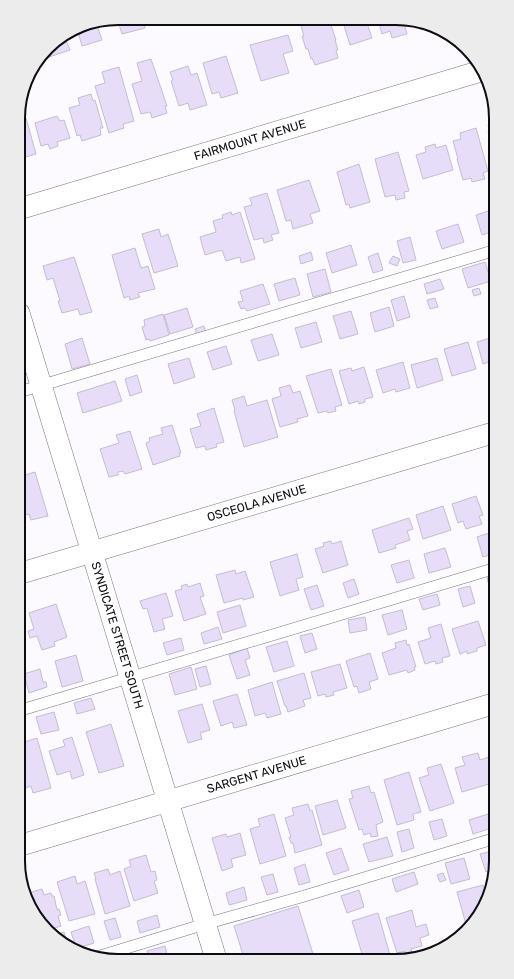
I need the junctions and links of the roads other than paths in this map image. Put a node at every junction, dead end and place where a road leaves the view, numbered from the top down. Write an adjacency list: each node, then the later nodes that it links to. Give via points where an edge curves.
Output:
1 (476, 72): 2 (street, FAIRMOUNT AVENUE)
2 (25, 208)
3 (489, 252): 5 (lane)
4 (25, 333): 5 (street, SYNDICATE STREET SOUTH)
5 (41, 386): 6 (lane); 8 (street, SYNDICATE STREET SOUTH)
6 (25, 390)
7 (489, 434): 8 (street, OSCEOLA AVENUE)
8 (92, 552): 10 (street, OSCEOLA AVENUE); 11 (street, SYNDICATE STREET SOUTH)
9 (489, 570): 11 (lane)
10 (25, 572)
11 (130, 677): 13 (lane); 14 (street, SYNDICATE STREET SOUTH)
12 (489, 705): 14 (street, SARGENT AVENUE)
13 (25, 709)
14 (168, 801): 16 (street, SARGENT AVENUE); 17 (street, SYNDICATE STREET SOUTH)
15 (489, 840): 17 (lane)
16 (25, 844)
17 (205, 924): 18 (lane); 19 (street, SYNDICATE STREET SOUTH)
18 (109, 953)
19 (214, 954)

